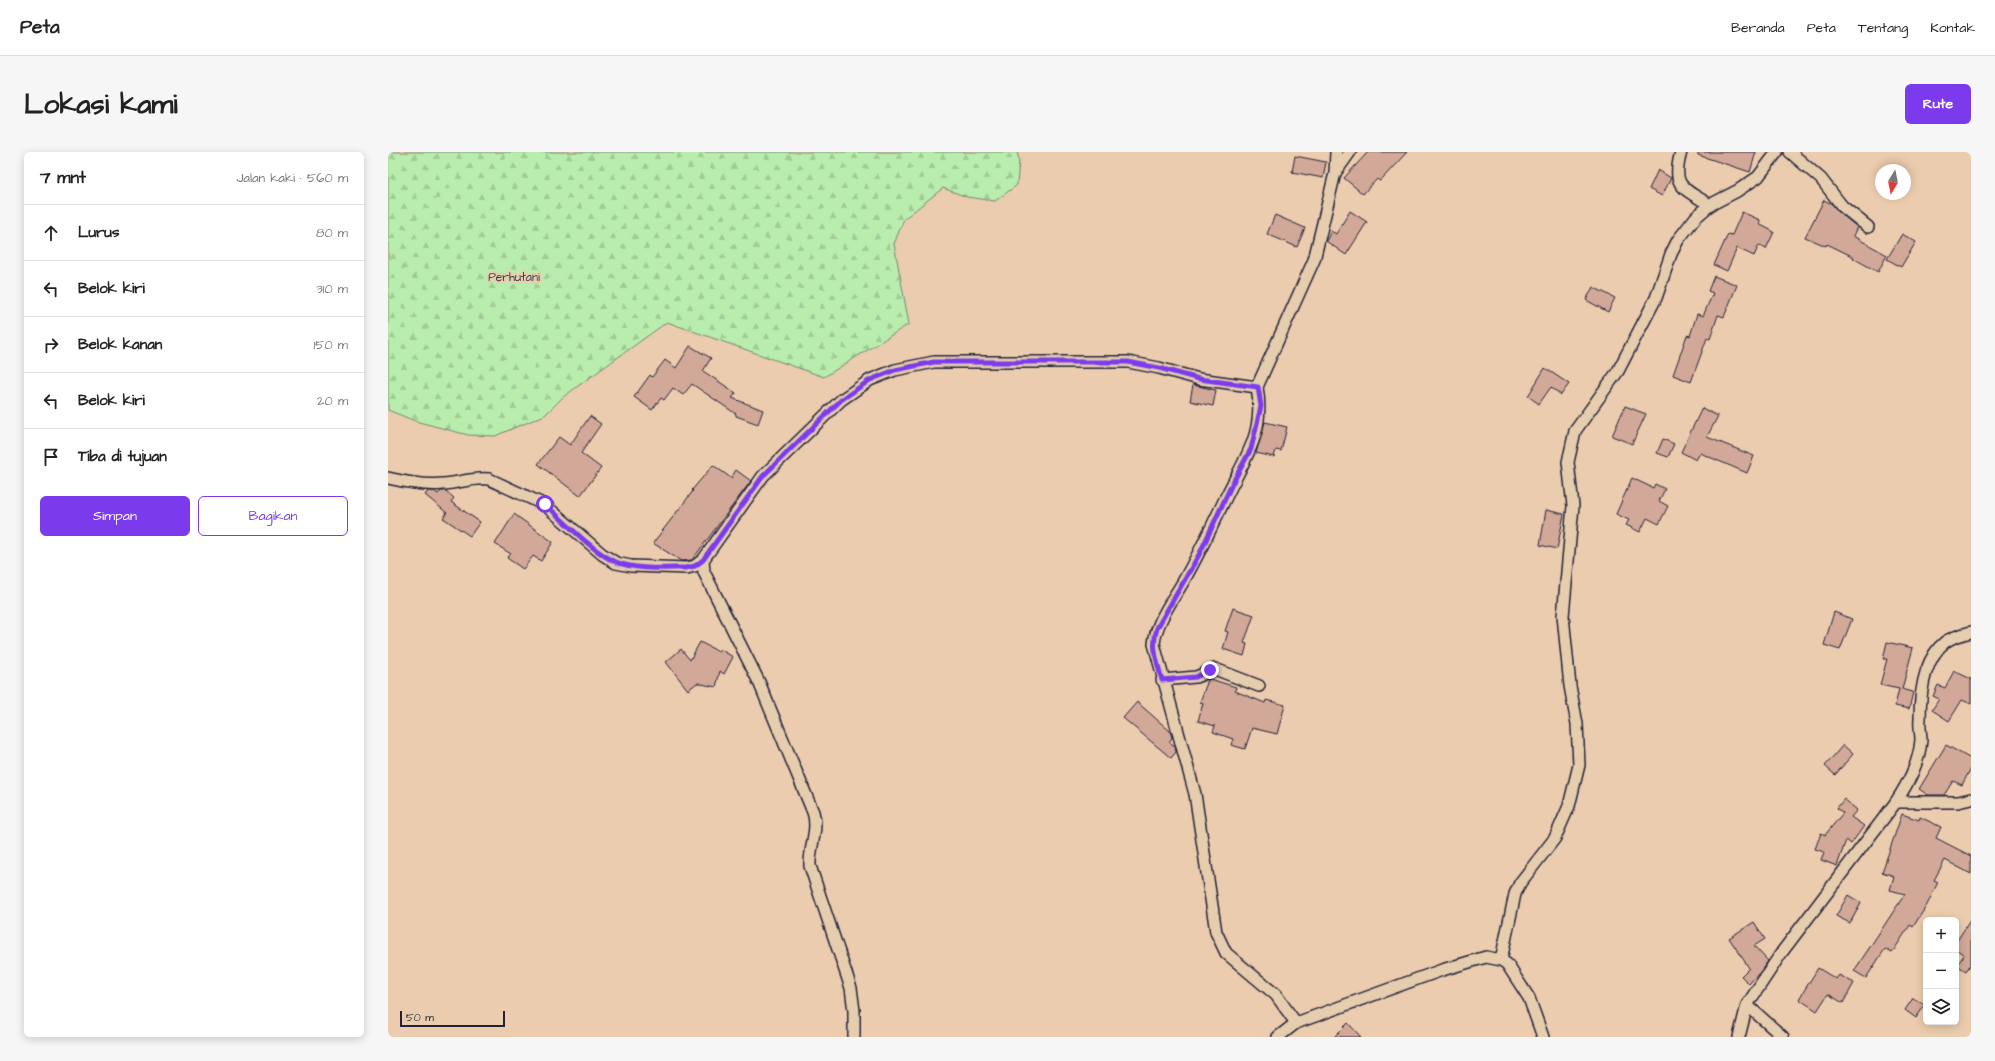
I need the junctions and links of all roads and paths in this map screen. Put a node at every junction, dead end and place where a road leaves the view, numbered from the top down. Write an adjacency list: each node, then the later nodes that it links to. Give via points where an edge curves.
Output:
1 (1336, 152): 6 (street)
2 (1350, 152): 6 (street)
3 (1681, 152): 7 (street, via 1677,166 1680,184)
4 (1777, 152): 7 (street, via 1758,177 1738,191)
5 (1790, 152): 8 (street, via 1821,179 1842,206)
6 (1335, 173): 9 (street, via 1314,260)
7 (1710, 205): 17 (street, via 1696,217 1678,240 1656,298 1618,371 1575,431 1570,449 1568,462 1573,506 1563,616 1570,686 1577,724 1579,765 1569,806 1555,838 1520,882 1515,894)
8 (1868, 227)
9 (1258, 387): 11 (street, via 1199,379 1128,362 934,362 895,370 870,380 841,400 763,476); 13 (street, via 1261,406 1251,449 1200,553 1156,632 1154,644)
10 (388, 478): 11 (street, via 420,484 490,479 545,504 602,554 616,563 686,568 695,566)
11 (703, 560): 20 (street, via 704,572 789,749 815,820 810,866 851,988)
12 (1971, 632): 16 (street, via 1946,642 1938,650 1927,671 1921,694 1921,740 1917,761 1911,778)
13 (1162, 680): 14 (street, via 1196,677 1215,669); 19 (street, via 1195,794 1216,932 1226,953 1276,995)
14 (1259, 686)
15 (1971, 799): 16 (street, via 1958,802)
16 (1896, 802): 18 (street, via 1782,952)
17 (1502, 960): 19 (street, via 1478,958); 22 (street, via 1529,998)
18 (1747, 1005): 23 (street); 24 (street)
19 (1296, 1023): 21 (street)
20 (854, 1037)
21 (1278, 1037)
22 (1542, 1037)
23 (1739, 1037)
24 (1783, 1037)

